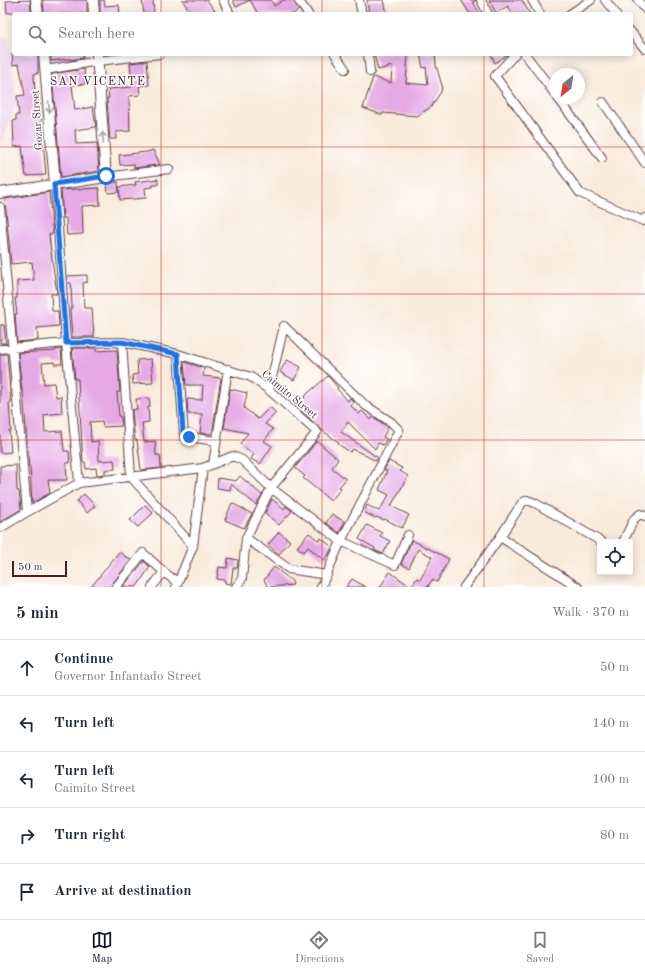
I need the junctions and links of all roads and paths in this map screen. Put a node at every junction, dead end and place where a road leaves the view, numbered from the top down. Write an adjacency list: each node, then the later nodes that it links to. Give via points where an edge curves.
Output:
1 (36, 0): 12 (street)
2 (93, 0): 13 (street)
3 (223, 0): 14 (street)
4 (298, 0): 15 (street)
5 (359, 0): 16 (street)
6 (480, 0): 17 (street)
7 (532, 0): 18 (street)
8 (590, 0): 19 (street)
9 (605, 0): 20 (street)
10 (638, 0): 11 (street)
11 (645, 9)
12 (38, 12)
13 (94, 12)
14 (229, 12)
15 (307, 12)
16 (362, 12)
17 (487, 12)
18 (539, 12)
19 (573, 12)
20 (614, 12)
21 (633, 34): 22 (street)
22 (645, 49)
23 (44, 56): 31 (street, Gozar Street)
24 (119, 56): 29 (street)
25 (336, 56): 30 (street)
26 (368, 56): 32 (street)
27 (511, 56): 43 (street, via 495,76 580,193 643,221)
28 (527, 56): 33 (street)
29 (98, 57): 31 (street); 39 (street, one-way to 29)
30 (345, 69)
31 (46, 70): 40 (street, Gozar Street, one-way to 40)
32 (370, 72)
33 (549, 86)
34 (603, 102): 37 (street)
35 (562, 104): 36 (street)
36 (602, 158)
37 (645, 163)
38 (169, 169): 39 (street)
39 (106, 176): 40 (street)
40 (54, 184): 41 (street); 45 (street)
41 (0, 193)
42 (0, 207): 46 (street)
43 (645, 218)
44 (122, 342): 45 (street, Caimito Street); 48 (street, Caimito Street); 54 (street)
45 (66, 343): 46 (street, Caimito Street); 55 (street)
46 (13, 348): 47 (street, Caimito Street); 57 (street)
47 (0, 349)
48 (178, 354): 49 (street, Caimito Street); 51 (street, via 184,435)
49 (228, 369): 50 (street, Caimito Street, via 251,377); 51 (street)
50 (269, 390): 56 (street, Caimito Street, via 317,432); 65 (street, via 284,326 365,405 399,430)
51 (216, 441): 52 (street)
52 (213, 464): 53 (street); 56 (street, via 233,456 242,460)
53 (203, 468): 54 (street); 66 (street)
54 (131, 477): 55 (street); 66 (street)
55 (79, 483): 57 (street)
56 (271, 488): 62 (street, Caimito Street); 65 (street)
57 (27, 512): 59 (street)
58 (645, 516): 64 (street, via 640,514 634,519)
59 (0, 528)
60 (408, 535): 65 (street, via 395,565)
61 (500, 537): 63 (street, via 522,503 527,500); 74 (street); 75 (street)
62 (246, 538): 68 (street, via 289,569); 72 (street, Caimito Street, via 242,578)
63 (597, 539)
64 (624, 539)
65 (341, 540): 68 (street)
66 (193, 546): 69 (street)
67 (164, 572): 69 (street); 70 (street, via 143,552); 71 (street)
68 (327, 575): 73 (street)
69 (177, 585)
70 (116, 587)
71 (152, 587)
72 (236, 587)
73 (321, 587)
74 (464, 587)
75 (578, 587)

